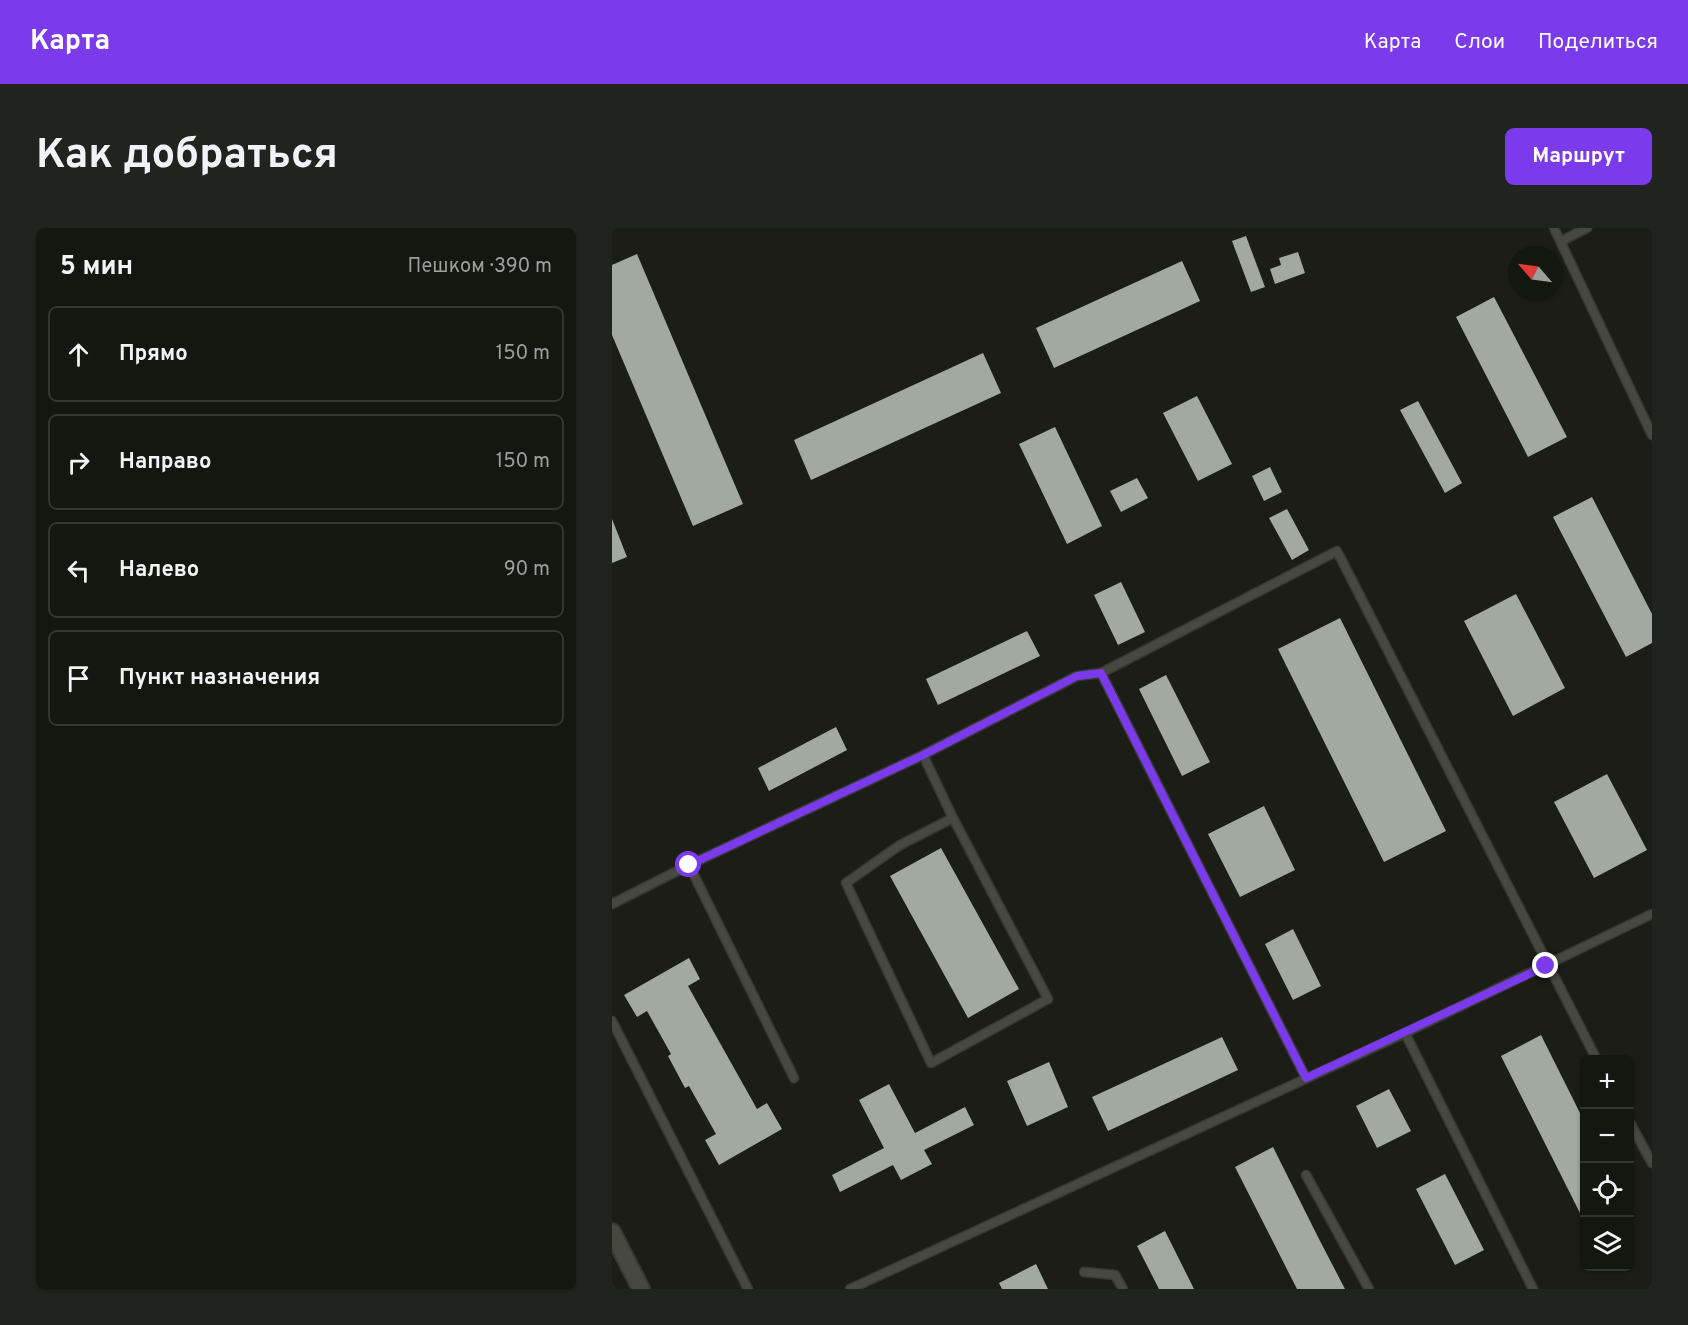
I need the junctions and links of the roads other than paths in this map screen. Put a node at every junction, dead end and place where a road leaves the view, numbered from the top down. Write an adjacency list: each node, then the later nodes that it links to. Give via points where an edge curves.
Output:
1 (1554, 228): 3 (lane)
2 (1587, 228): 3 (lane)
3 (1560, 241): 4 (lane)
4 (1652, 435)
5 (1101, 673): 6 (lane, via 1077,676); 11 (lane, via 1337,551); 16 (lane)
6 (923, 755): 7 (lane); 8 (lane)
7 (952, 818): 7 (lane, via 1048,999 931,1063 846,883 900,845)
8 (689, 865): 9 (lane); 15 (lane)
9 (612, 904)
10 (1652, 914): 11 (lane)
11 (1546, 966): 13 (lane); 14 (lane)
12 (612, 1021): 23 (lane)
13 (1405, 1033): 16 (lane); 27 (lane)
14 (1595, 1055)
15 (794, 1078)
16 (1306, 1078): 24 (lane)
17 (1634, 1130): 18 (lane)
18 (1652, 1163)
19 (1306, 1175): 26 (lane)
20 (612, 1232): 22 (main road)
21 (1084, 1272): 25 (lane, via 1115,1275)
22 (641, 1289)
23 (748, 1289)
24 (850, 1289)
25 (1123, 1289)
26 (1369, 1289)
27 (1533, 1289)

